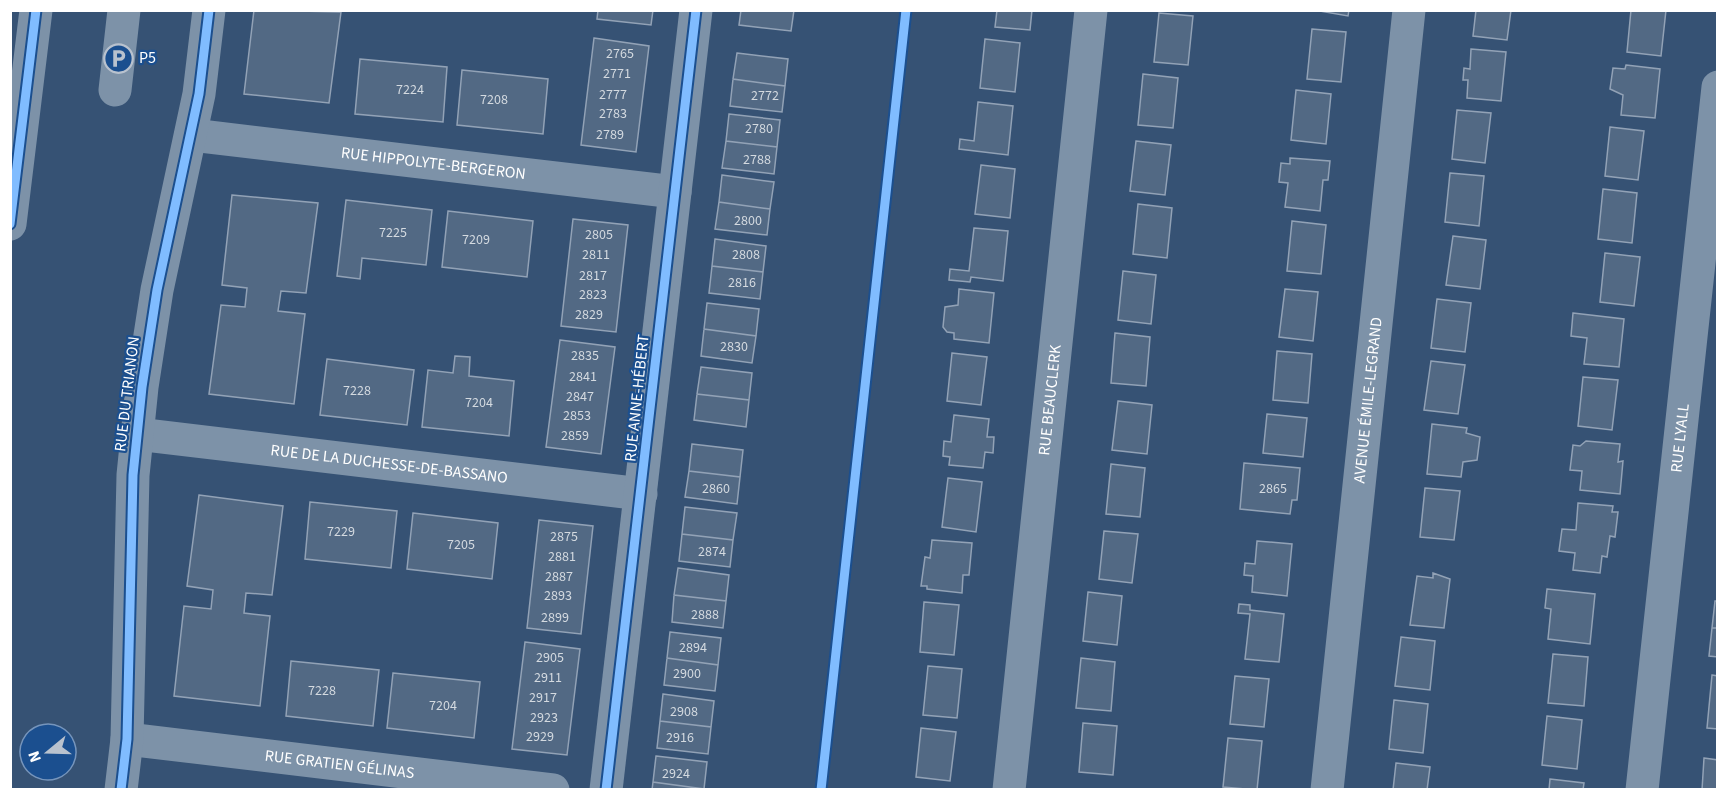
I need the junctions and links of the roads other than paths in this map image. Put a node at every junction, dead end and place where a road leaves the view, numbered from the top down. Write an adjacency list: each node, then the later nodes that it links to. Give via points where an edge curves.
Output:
1 (36, 10): 11 (street)
2 (124, 10): 8 (street)
3 (209, 10): 9 (street, RUE DU TRIANON)
4 (696, 10): 10 (street, RUE ANNE-HÉBERT)
5 (1091, 10): 18 (street, RUE BEAUCLERK)
6 (1409, 10): 19 (street, AVENUE ÉMILE-LEGRAND)
7 (1718, 87): 20 (street, RUE LYALL)
8 (115, 90)
9 (192, 135): 10 (street, RUE HIPPOLYTE-BERGERON); 12 (street, RUE DU TRIANON, via 157,290)
10 (675, 192): 13 (street, RUE ANNE-HÉBERT)
11 (10, 224)
12 (137, 434): 13 (street, RUE DE LA DUCHESSE-DE-BASSANO); 14 (street, RUE DU TRIANON, via 130,523)
13 (641, 494): 17 (street, RUE ANNE-HÉBERT)
14 (127, 739): 15 (street, RUE DU TRIANON); 16 (street, RUE GRATIEN GÉLINAS)
15 (121, 788)
16 (553, 789)
17 (606, 789)
18 (1009, 789)
19 (1327, 789)
20 (1642, 789)

